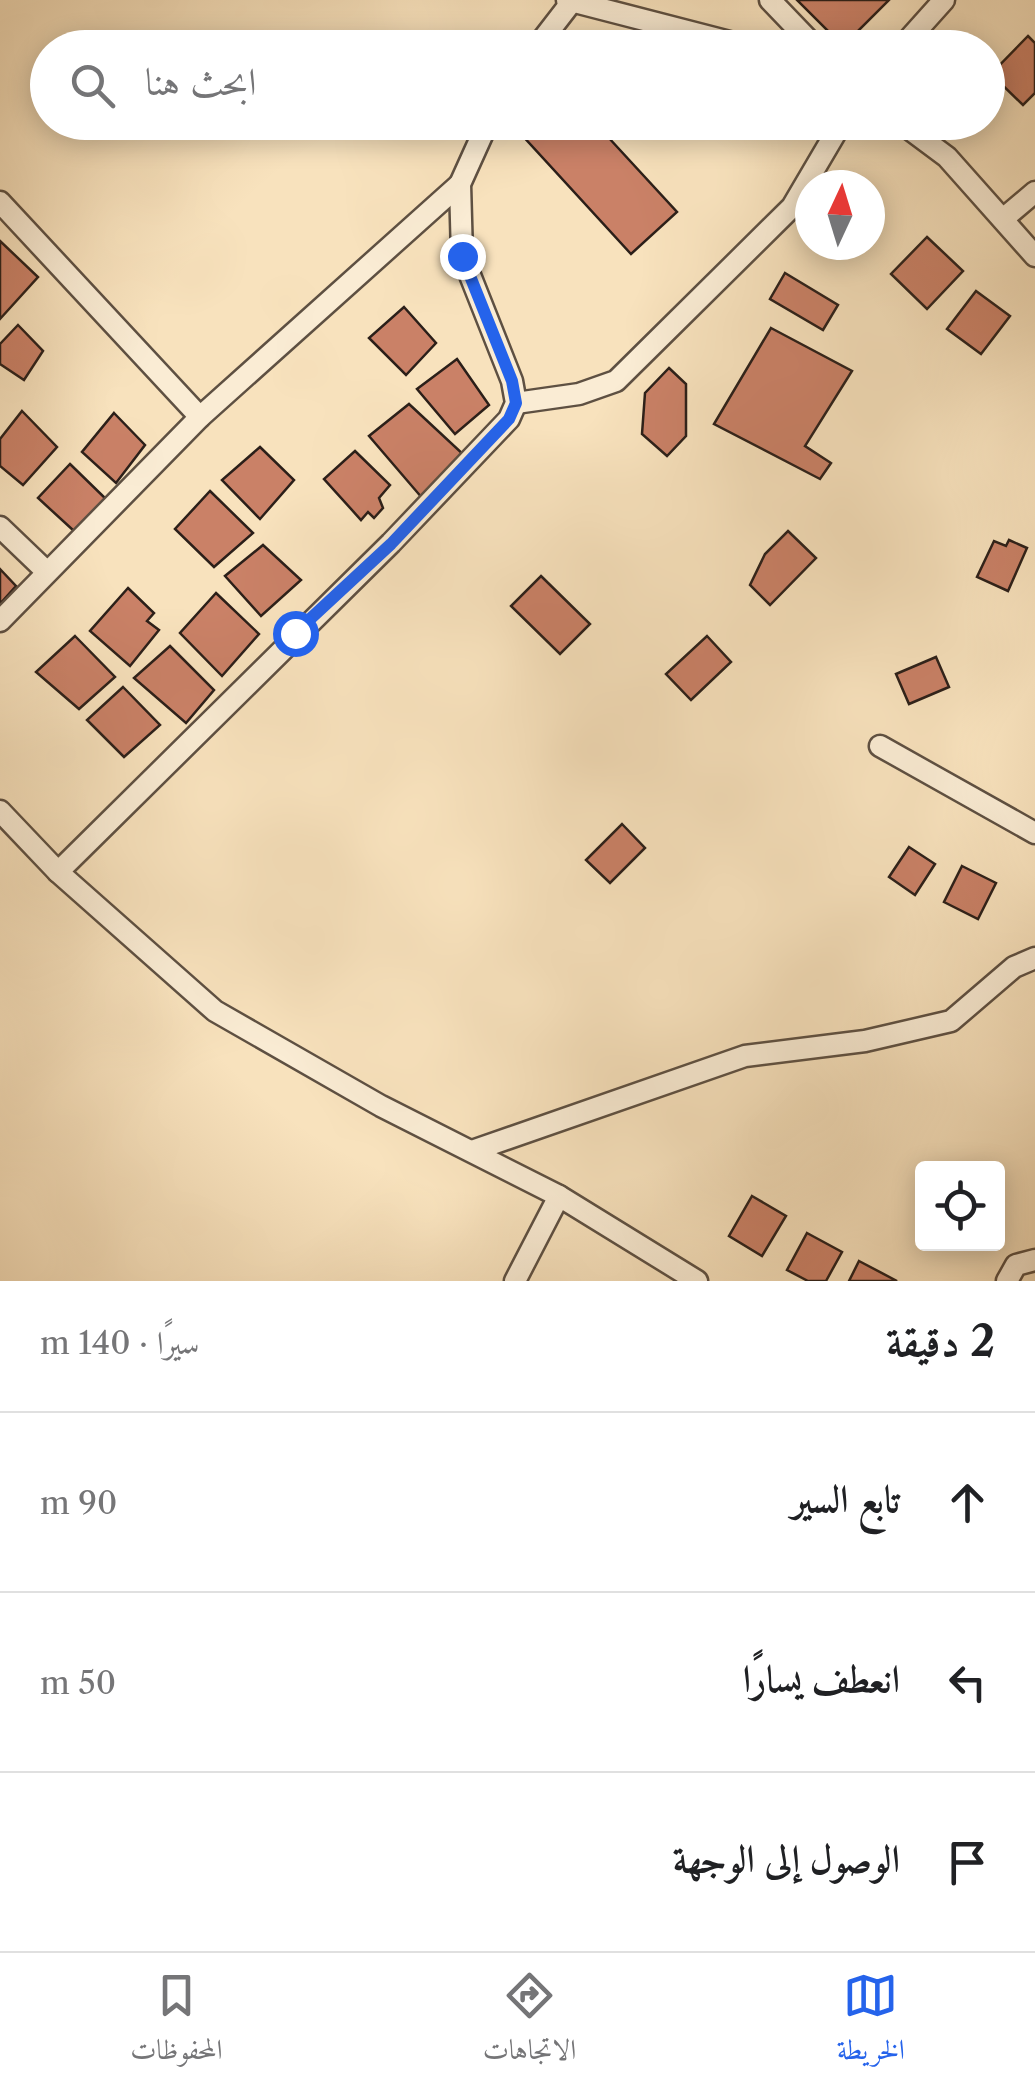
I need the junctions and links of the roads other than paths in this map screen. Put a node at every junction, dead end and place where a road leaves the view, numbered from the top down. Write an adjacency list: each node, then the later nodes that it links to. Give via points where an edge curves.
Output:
1 (770, 0): 6 (street)
2 (944, 0): 7 (street)
3 (569, 2): 4 (street); 5 (street)
4 (549, 30)
5 (681, 30)
6 (799, 30)
7 (917, 30)
8 (480, 140): 11 (street)
9 (831, 140): 16 (street, via 792,207 616,381)
10 (924, 140): 14 (street)
11 (460, 184): 16 (street, via 462,256); 17 (street)
12 (1035, 192): 14 (street)
13 (0, 202): 17 (street)
14 (1003, 219): 15 (street)
15 (1035, 256)
16 (516, 403): 24 (street, via 509,419 391,544)
17 (200, 417): 19 (street)
18 (0, 527): 19 (street)
19 (47, 572): 20 (street)
20 (0, 621)
21 (880, 746): 23 (street)
22 (0, 811): 24 (street)
23 (1035, 834)
24 (58, 872): 26 (street, via 214,1011)
25 (1035, 958): 26 (street, via 1014,967 951,1021 865,1041 744,1056)
26 (472, 1151): 27 (street)
27 (559, 1196): 29 (street); 30 (street)
28 (1035, 1260): 31 (street, via 1016,1264)
29 (516, 1281)
30 (697, 1281)
31 (1007, 1281)

